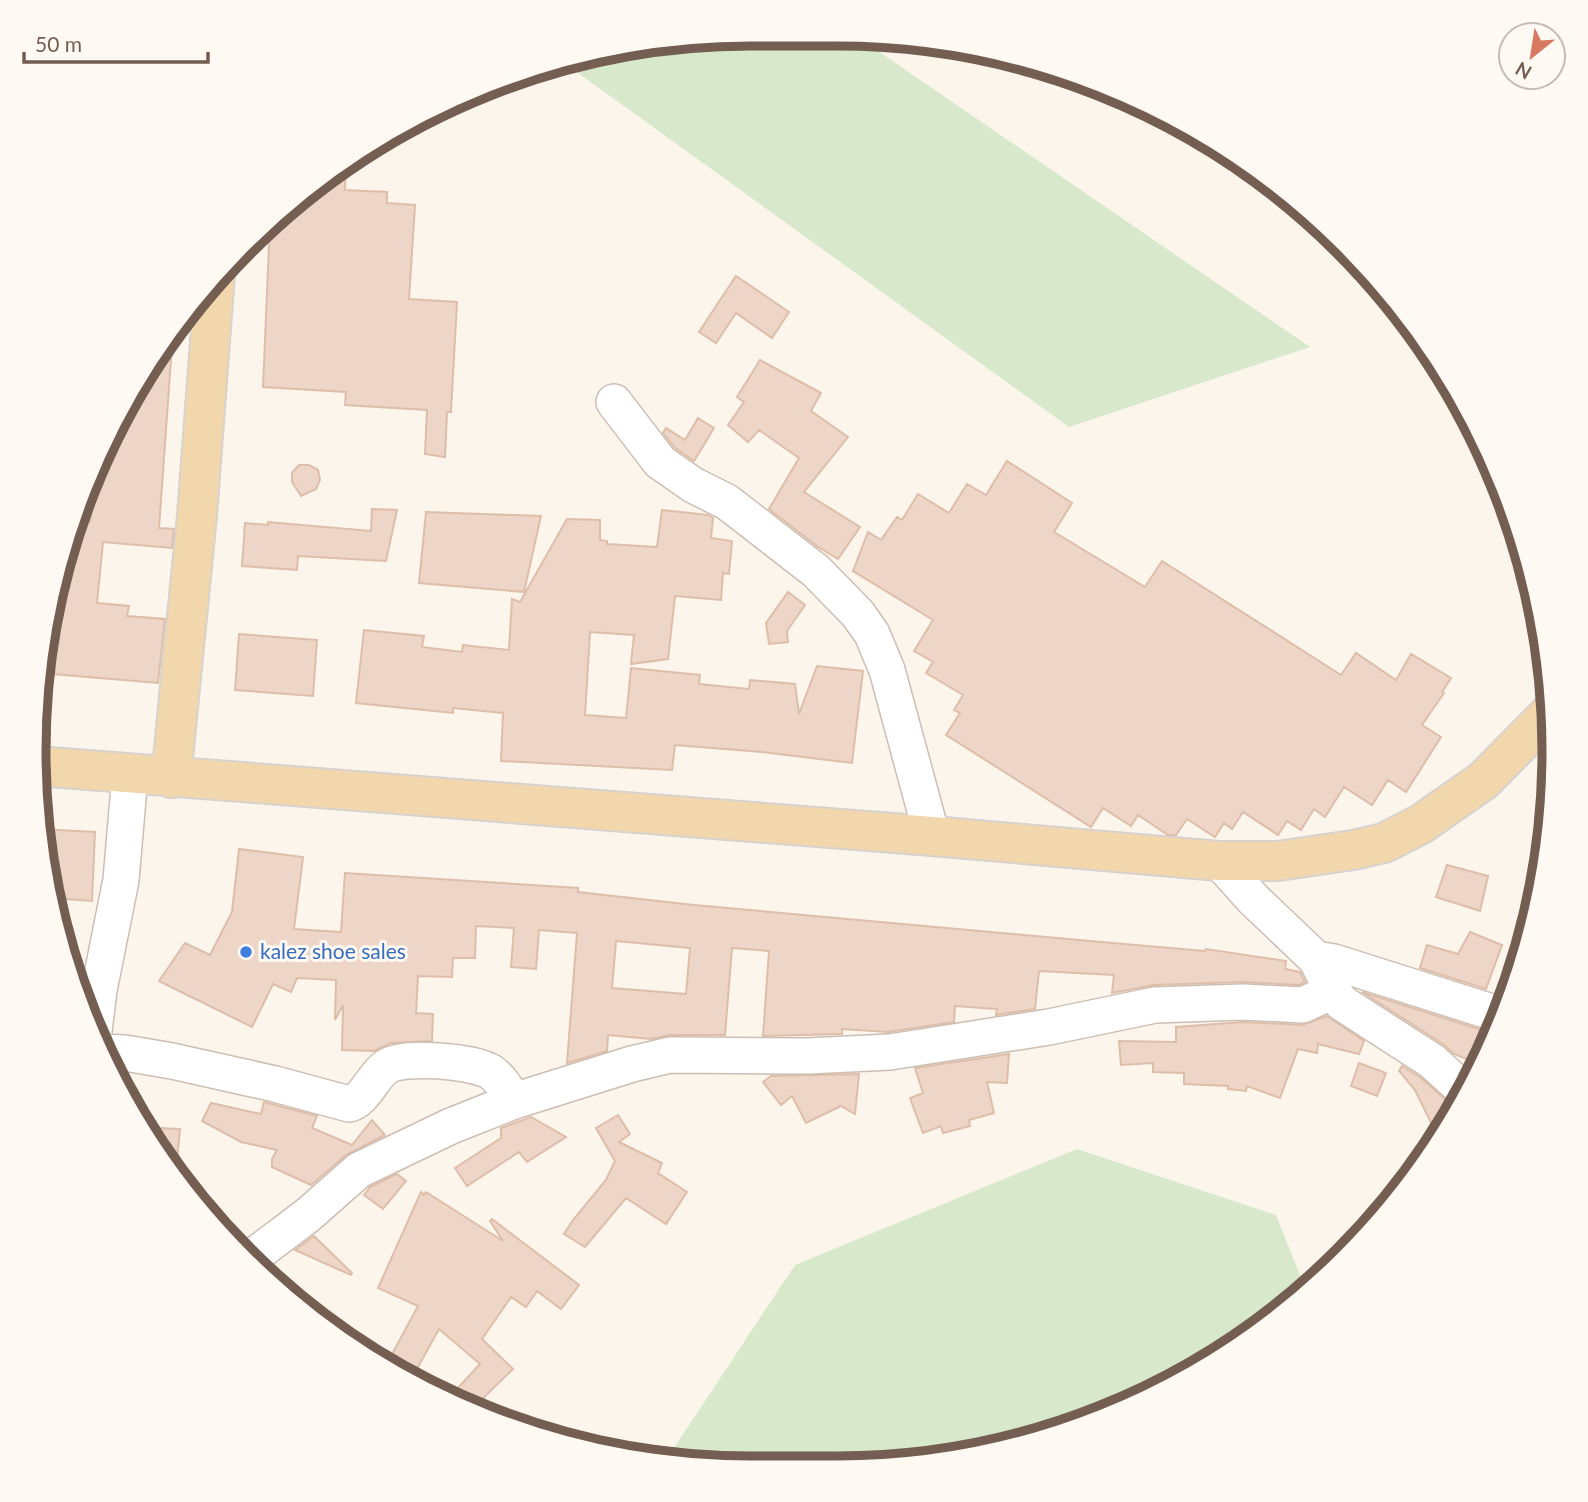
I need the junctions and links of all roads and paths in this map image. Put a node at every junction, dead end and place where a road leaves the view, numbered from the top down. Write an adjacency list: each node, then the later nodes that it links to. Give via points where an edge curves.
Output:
1 (213, 295): 6 (main road)
2 (614, 402): 7 (street, via 660,462 727,502 816,571 858,614 887,670)
3 (1541, 722): 8 (main road, via 1484,780 1421,824 1384,843 1278,861)
4 (46, 767): 5 (main road)
5 (130, 775): 6 (main road); 11 (street, via 121,880)
6 (171, 778): 7 (main road)
7 (932, 836): 8 (main road)
8 (1219, 861): 9 (street)
9 (1323, 973): 10 (street, via 1334,962); 13 (street, via 1342,1003 1432,1061); 14 (street, via 1322,996 1303,1005 1155,1005 890,1052 670,1055)
10 (1493, 1011)
11 (96, 1013)
12 (113, 1052): 14 (street, via 172,1061 349,1104 394,1062 460,1062 490,1072 503,1082)
13 (1458, 1085)
14 (514, 1101): 15 (street, via 359,1170)
15 (256, 1254)

